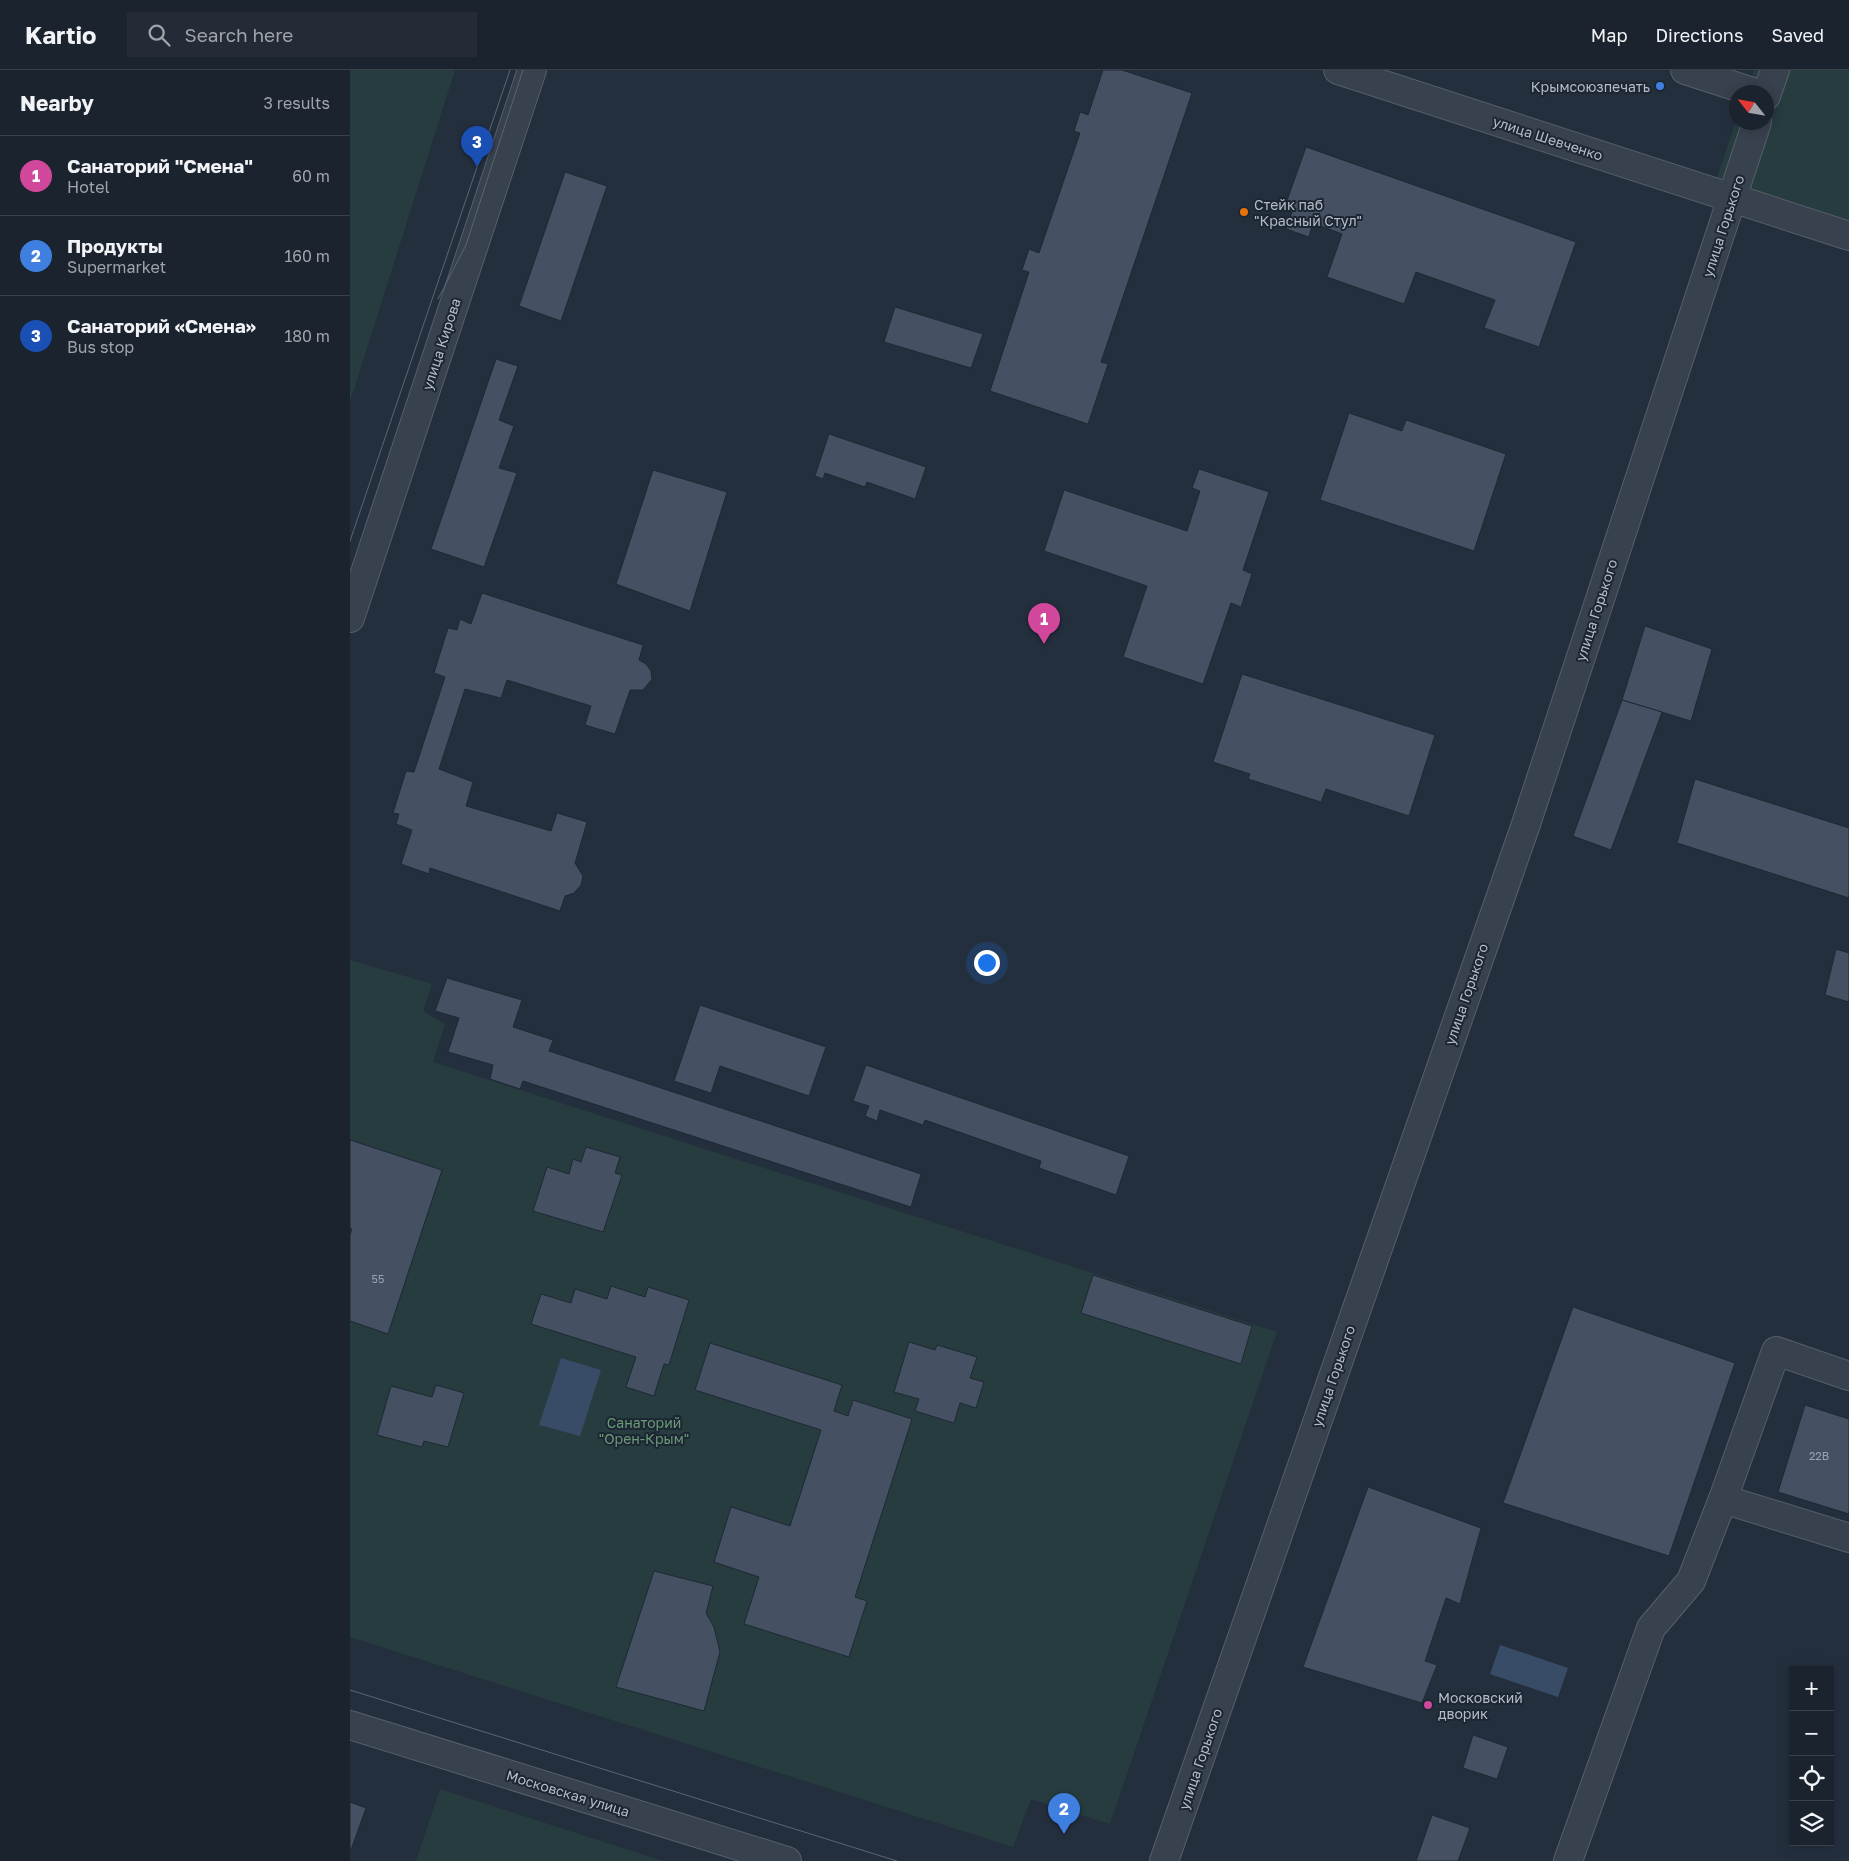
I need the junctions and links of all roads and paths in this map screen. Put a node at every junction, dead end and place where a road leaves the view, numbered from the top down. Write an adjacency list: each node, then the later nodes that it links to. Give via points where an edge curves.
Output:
1 (532, 70): 10 (street, улица Кирова)
2 (1338, 70): 8 (street, улица Шевченко)
3 (1685, 70): 5 (street)
4 (1775, 70): 6 (street)
5 (1731, 85)
6 (1770, 85)
7 (1756, 130): 8 (street, улица Горького)
8 (1745, 201): 9 (street, улица Шевченко); 16 (street, улица Горького)
9 (1849, 236)
10 (350, 618)
11 (1849, 1376): 12 (street, via 1776,1351)
12 (1723, 1499): 13 (street); 17 (street, via 1691,1581 1651,1628)
13 (1849, 1538)
14 (350, 1725): 15 (street, Московская улица)
15 (787, 1861)
16 (1164, 1861)
17 (1568, 1861)

